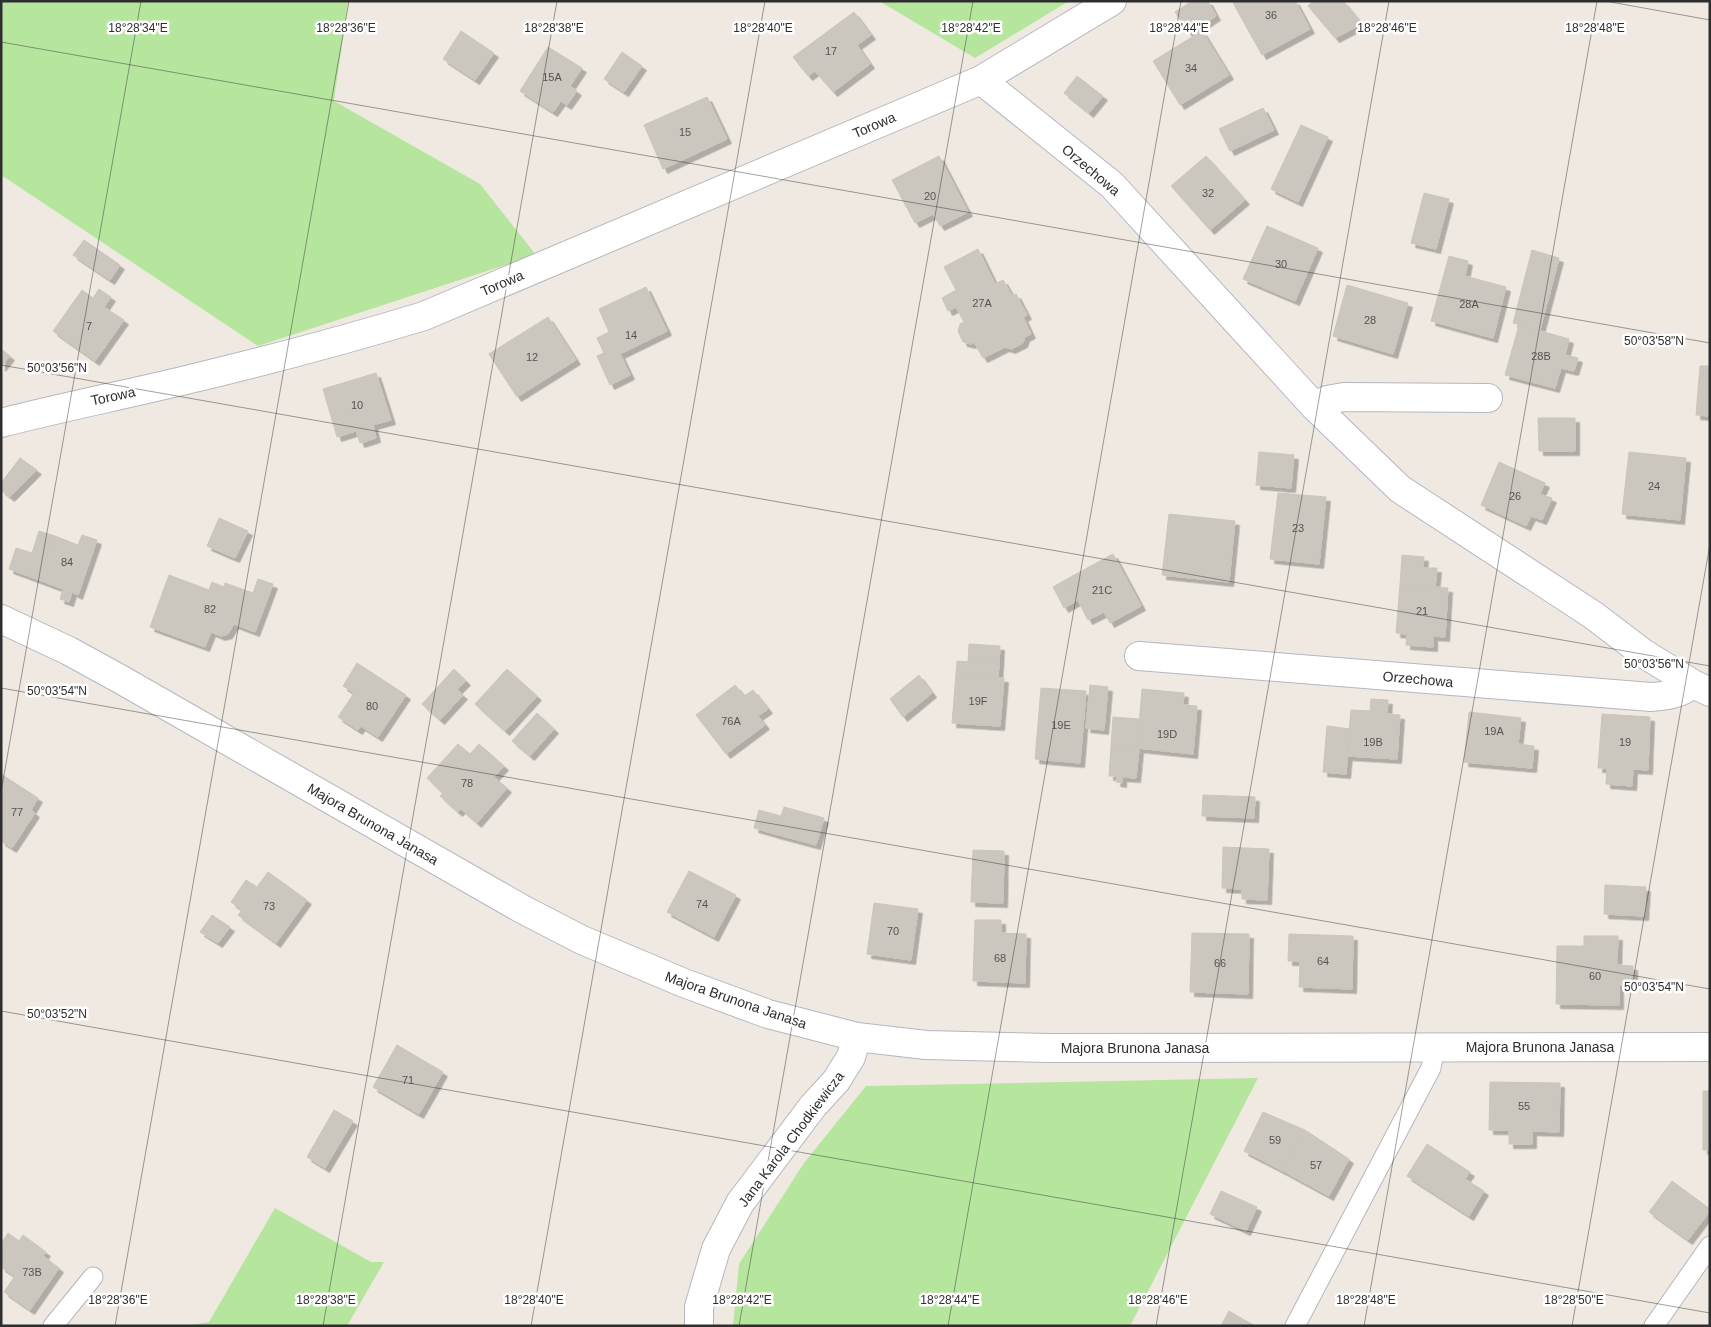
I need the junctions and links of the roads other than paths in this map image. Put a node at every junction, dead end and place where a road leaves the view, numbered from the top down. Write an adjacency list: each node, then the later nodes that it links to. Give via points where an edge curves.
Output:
1 (1112, 1): 2 (street)
2 (981, 80): 4 (street, Orzechowa, via 1112,185); 5 (street, Torowa, via 424,316 345,340)
3 (1488, 398): 4 (street, via 1344,397)
4 (1314, 406): 8 (street, Orzechowa, via 1400,489 1593,615 1643,653)
5 (1, 423)
6 (1, 619): 9 (street, Majora Brunona Janasa, via 70,651 485,889 582,940 751,1008)
7 (1139, 656): 8 (street, Orzechowa, via 1651,697)
8 (1702, 688)
9 (857, 1037): 11 (street, Majora Brunona Janasa, via 952,1046); 15 (street, Jana Karola Chodkiewicza, via 851,1057 836,1081 813,1106 740,1203 716,1249 699,1307)
10 (1710, 1047): 11 (street, Majora Brunona Janasa)
11 (1435, 1048): 16 (lane, via 1431,1068)
12 (1710, 1246): 17 (lane)
13 (93, 1277): 14 (lane)
14 (53, 1326)
15 (699, 1326)
16 (1295, 1326)
17 (1654, 1326)

